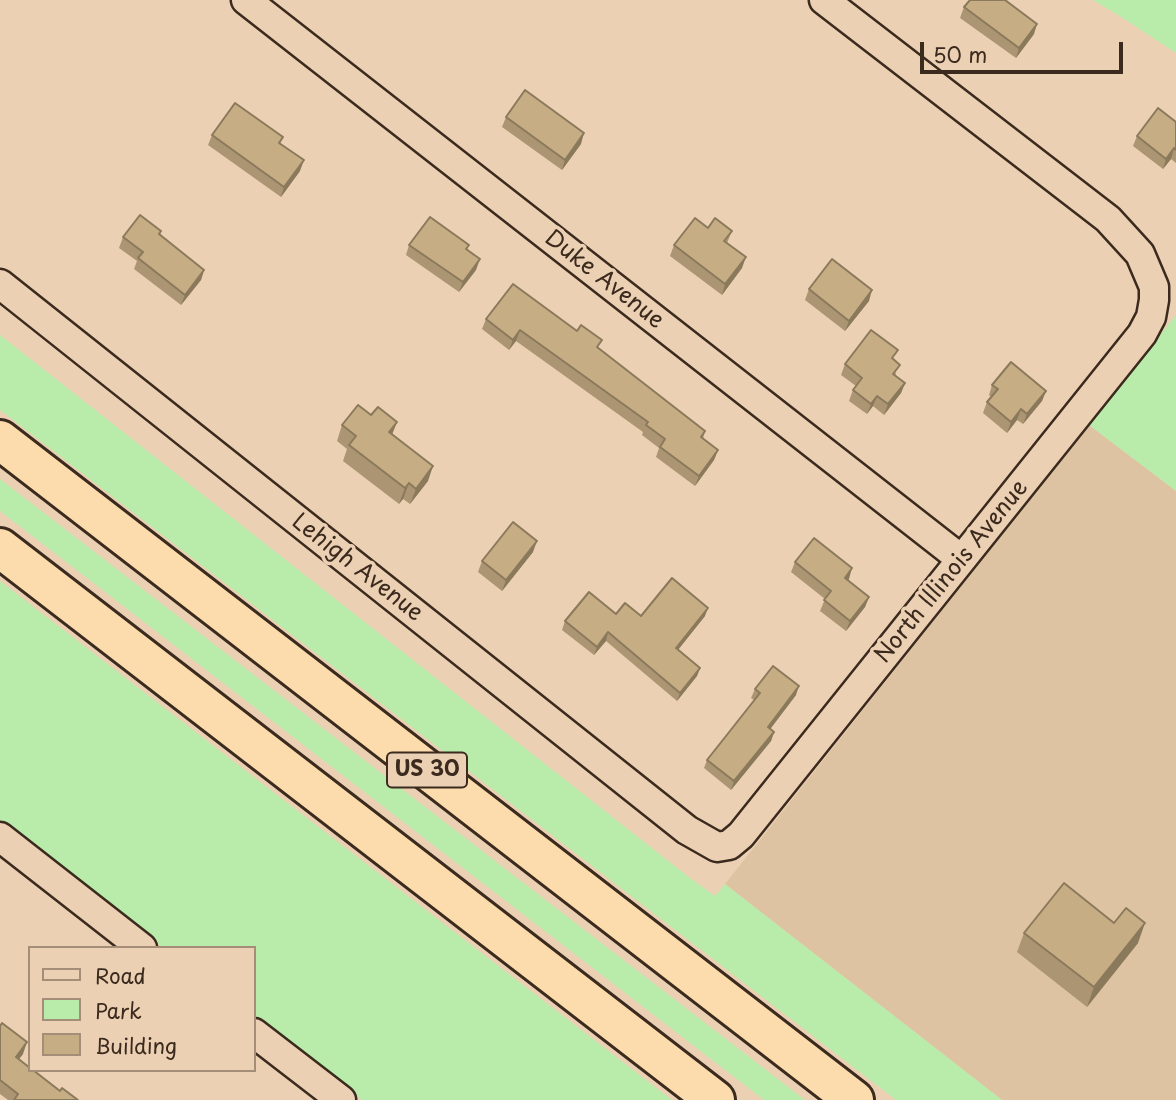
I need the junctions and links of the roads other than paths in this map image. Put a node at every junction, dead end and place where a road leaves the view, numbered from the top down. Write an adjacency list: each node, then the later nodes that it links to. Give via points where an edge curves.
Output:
1 (246, 0): 6 (street, Duke Avenue)
2 (824, 0): 6 (street, North Illinois Avenue, via 1108,219 1140,254 1151,276 1154,300 1142,334)
3 (0, 284): 8 (street, Lehigh Avenue, via 687,830)
4 (0, 440): 13 (highway, US 30)
5 (0, 548): 12 (highway)
6 (961, 559): 8 (street, North Illinois Avenue, via 741,835 729,845)
7 (0, 837): 9 (street)
8 (717, 847)
9 (139, 946)
10 (256, 1035): 11 (street)
11 (341, 1100)
12 (715, 1100)
13 (854, 1100)

